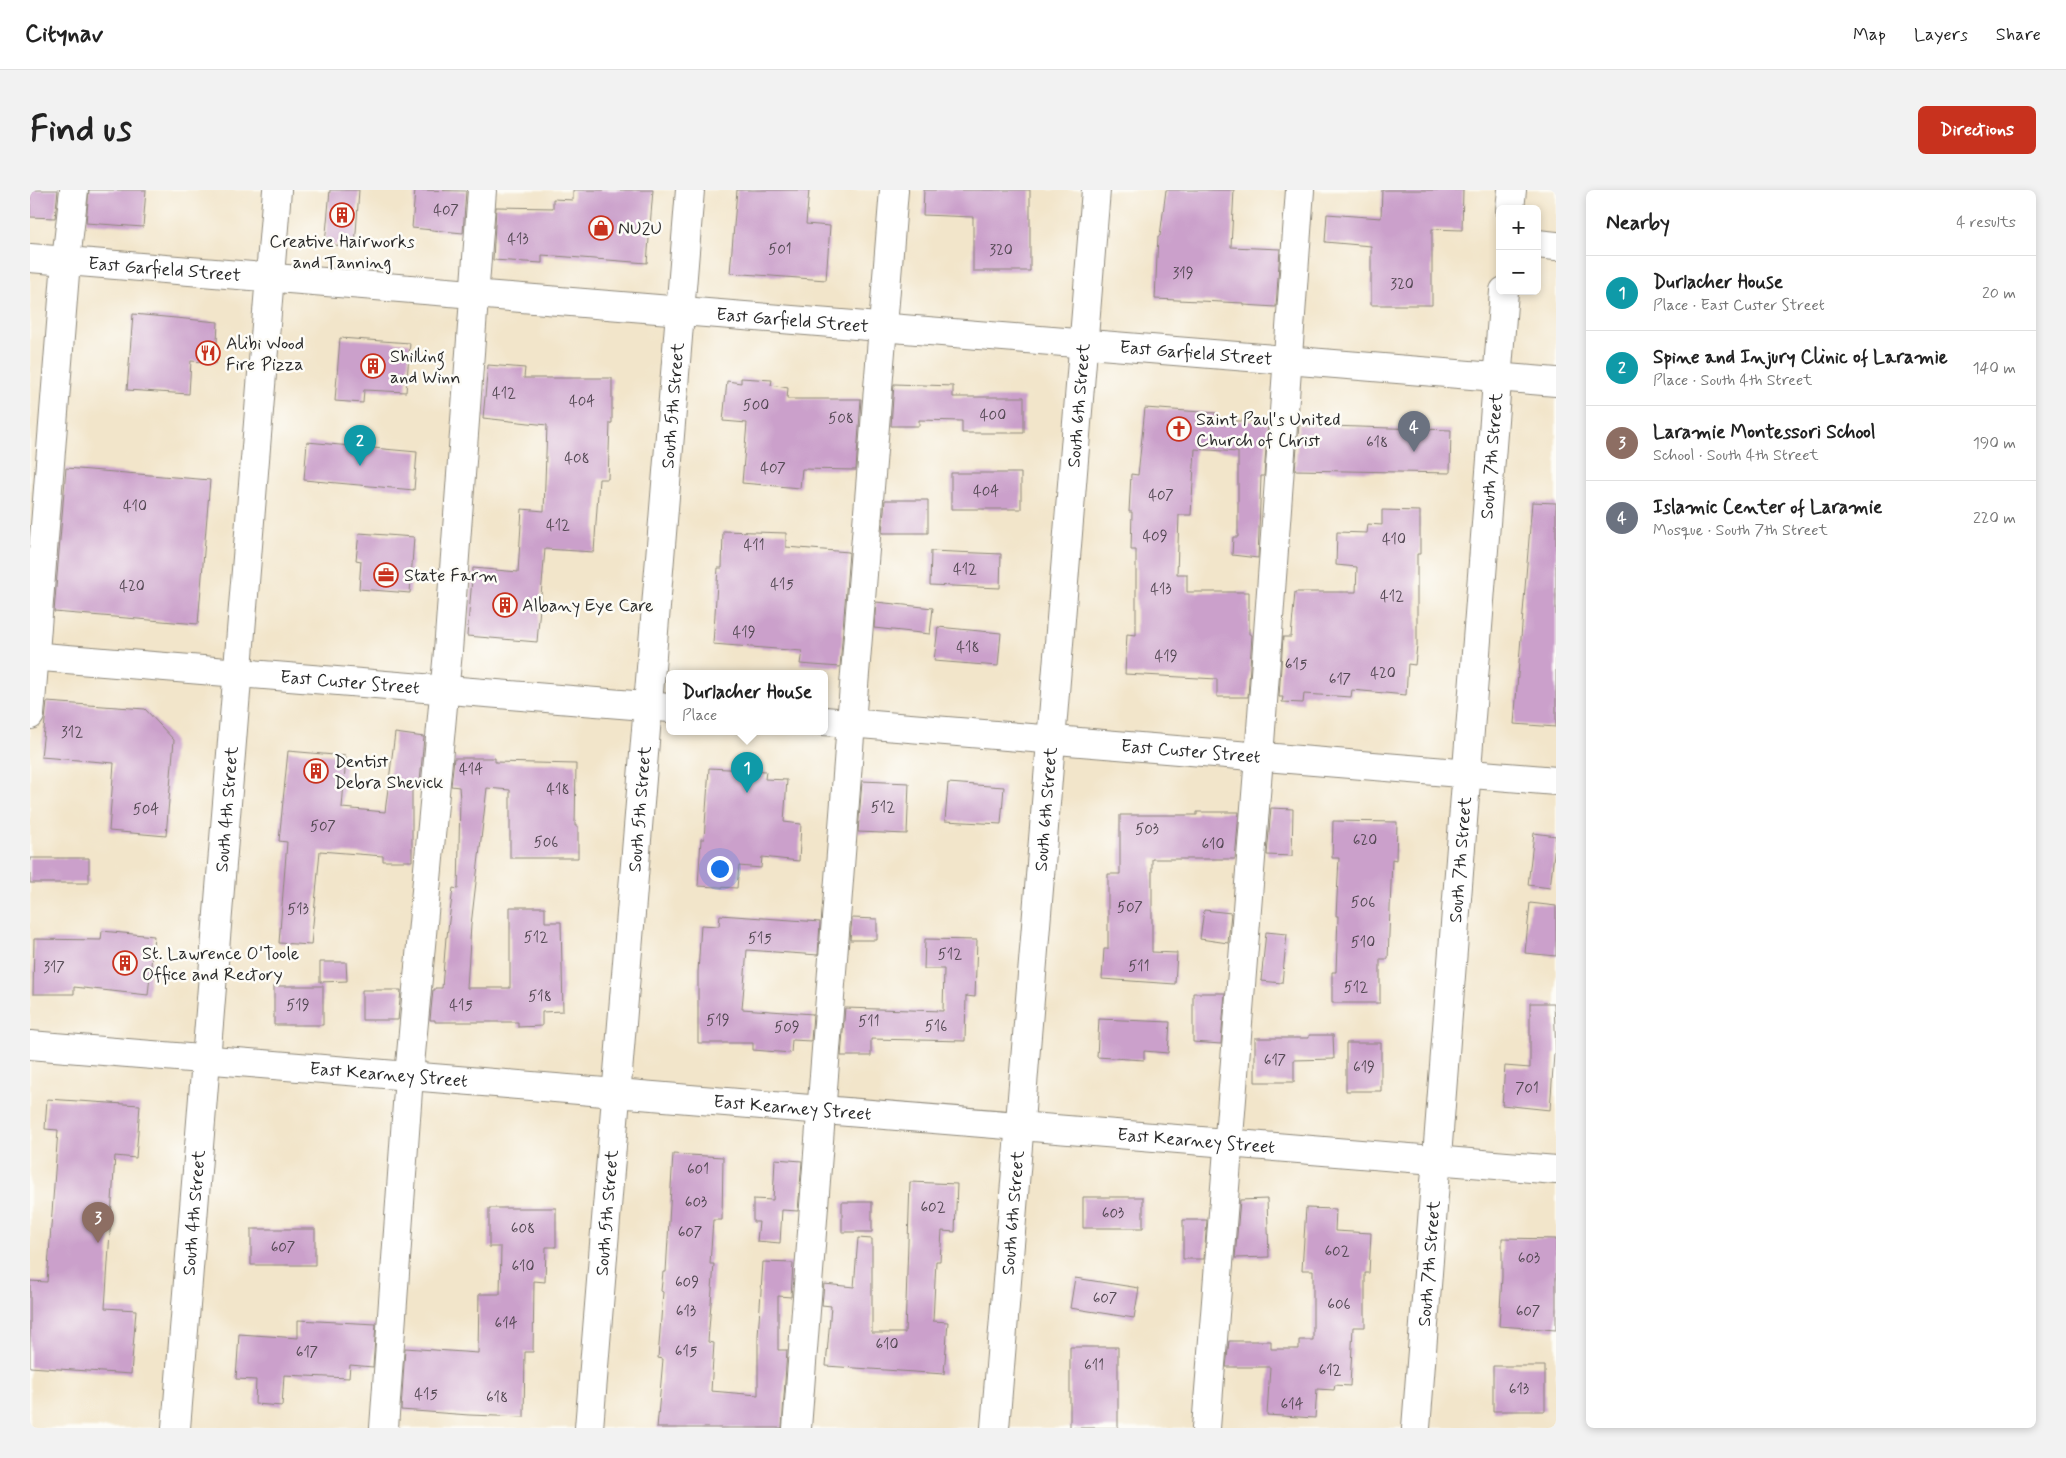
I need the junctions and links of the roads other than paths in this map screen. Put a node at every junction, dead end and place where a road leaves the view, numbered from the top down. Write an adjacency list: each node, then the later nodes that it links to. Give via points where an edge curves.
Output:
1 (74, 190): 13 (street)
2 (276, 190): 14 (street, South 4th Street)
3 (482, 190): 15 (street)
4 (690, 190): 17 (street, South 5th Street)
5 (894, 190): 18 (street)
6 (1096, 190): 19 (street, South 6th Street)
7 (1300, 190): 20 (street)
8 (1512, 190): 9 (street)
9 (1510, 205)
10 (1541, 244): 11 (street)
11 (1556, 246)
12 (30, 258): 13 (street, East Garfield Street)
13 (66, 262): 14 (street, East Garfield Street); 23 (street)
14 (269, 278): 15 (street, East Garfield Street); 24 (street, South 4th Street)
15 (475, 294): 17 (street, East Garfield Street); 25 (street)
16 (1504, 295): 21 (street, South 7th Street)
17 (680, 311): 18 (street, East Garfield Street); 26 (street, South 5th Street)
18 (883, 328): 19 (street, East Garfield Street); 28 (street)
19 (1083, 344): 20 (street, East Garfield Street); 29 (street, South 6th Street)
20 (1287, 360): 21 (street, East Garfield Street); 30 (street)
21 (1498, 377): 22 (street, East Garfield Street); 31 (street, South 7th Street)
22 (1556, 382)
23 (33, 656): 24 (street, East Custer Street); 27 (street)
24 (237, 673): 25 (street, East Custer Street); 34 (street, South 4th Street)
25 (444, 690): 26 (street, East Custer Street); 35 (street)
26 (659, 707): 36 (street, South 5th Street)
27 (30, 715)
28 (838, 722): 29 (street, East Custer Street); 37 (street)
29 (1051, 740): 30 (street, East Custer Street); 38 (street, South 6th Street)
30 (1259, 757): 31 (street, East Custer Street); 39 (street)
31 (1467, 774): 32 (street, East Custer Street); 40 (street, South 7th Street)
32 (1556, 781)
33 (30, 1045): 34 (street, East Kearney Street)
34 (206, 1060): 35 (street, East Kearney Street); 42 (street, South 4th Street)
35 (409, 1076): 36 (street, East Kearney Street); 43 (street)
36 (617, 1093): 37 (street, East Kearney Street); 44 (street, South 5th Street)
37 (822, 1110): 38 (street, East Kearney Street); 45 (street)
38 (1020, 1126): 39 (street, East Kearney Street); 46 (street, South 6th Street)
39 (1228, 1143): 40 (street, East Kearney Street); 47 (street)
40 (1437, 1160): 41 (street, East Kearney Street); 48 (street, South 7th Street)
41 (1556, 1170)
42 (176, 1428)
43 (384, 1428)
44 (590, 1428)
45 (797, 1428)
46 (995, 1428)
47 (1206, 1428)
48 (1416, 1428)

